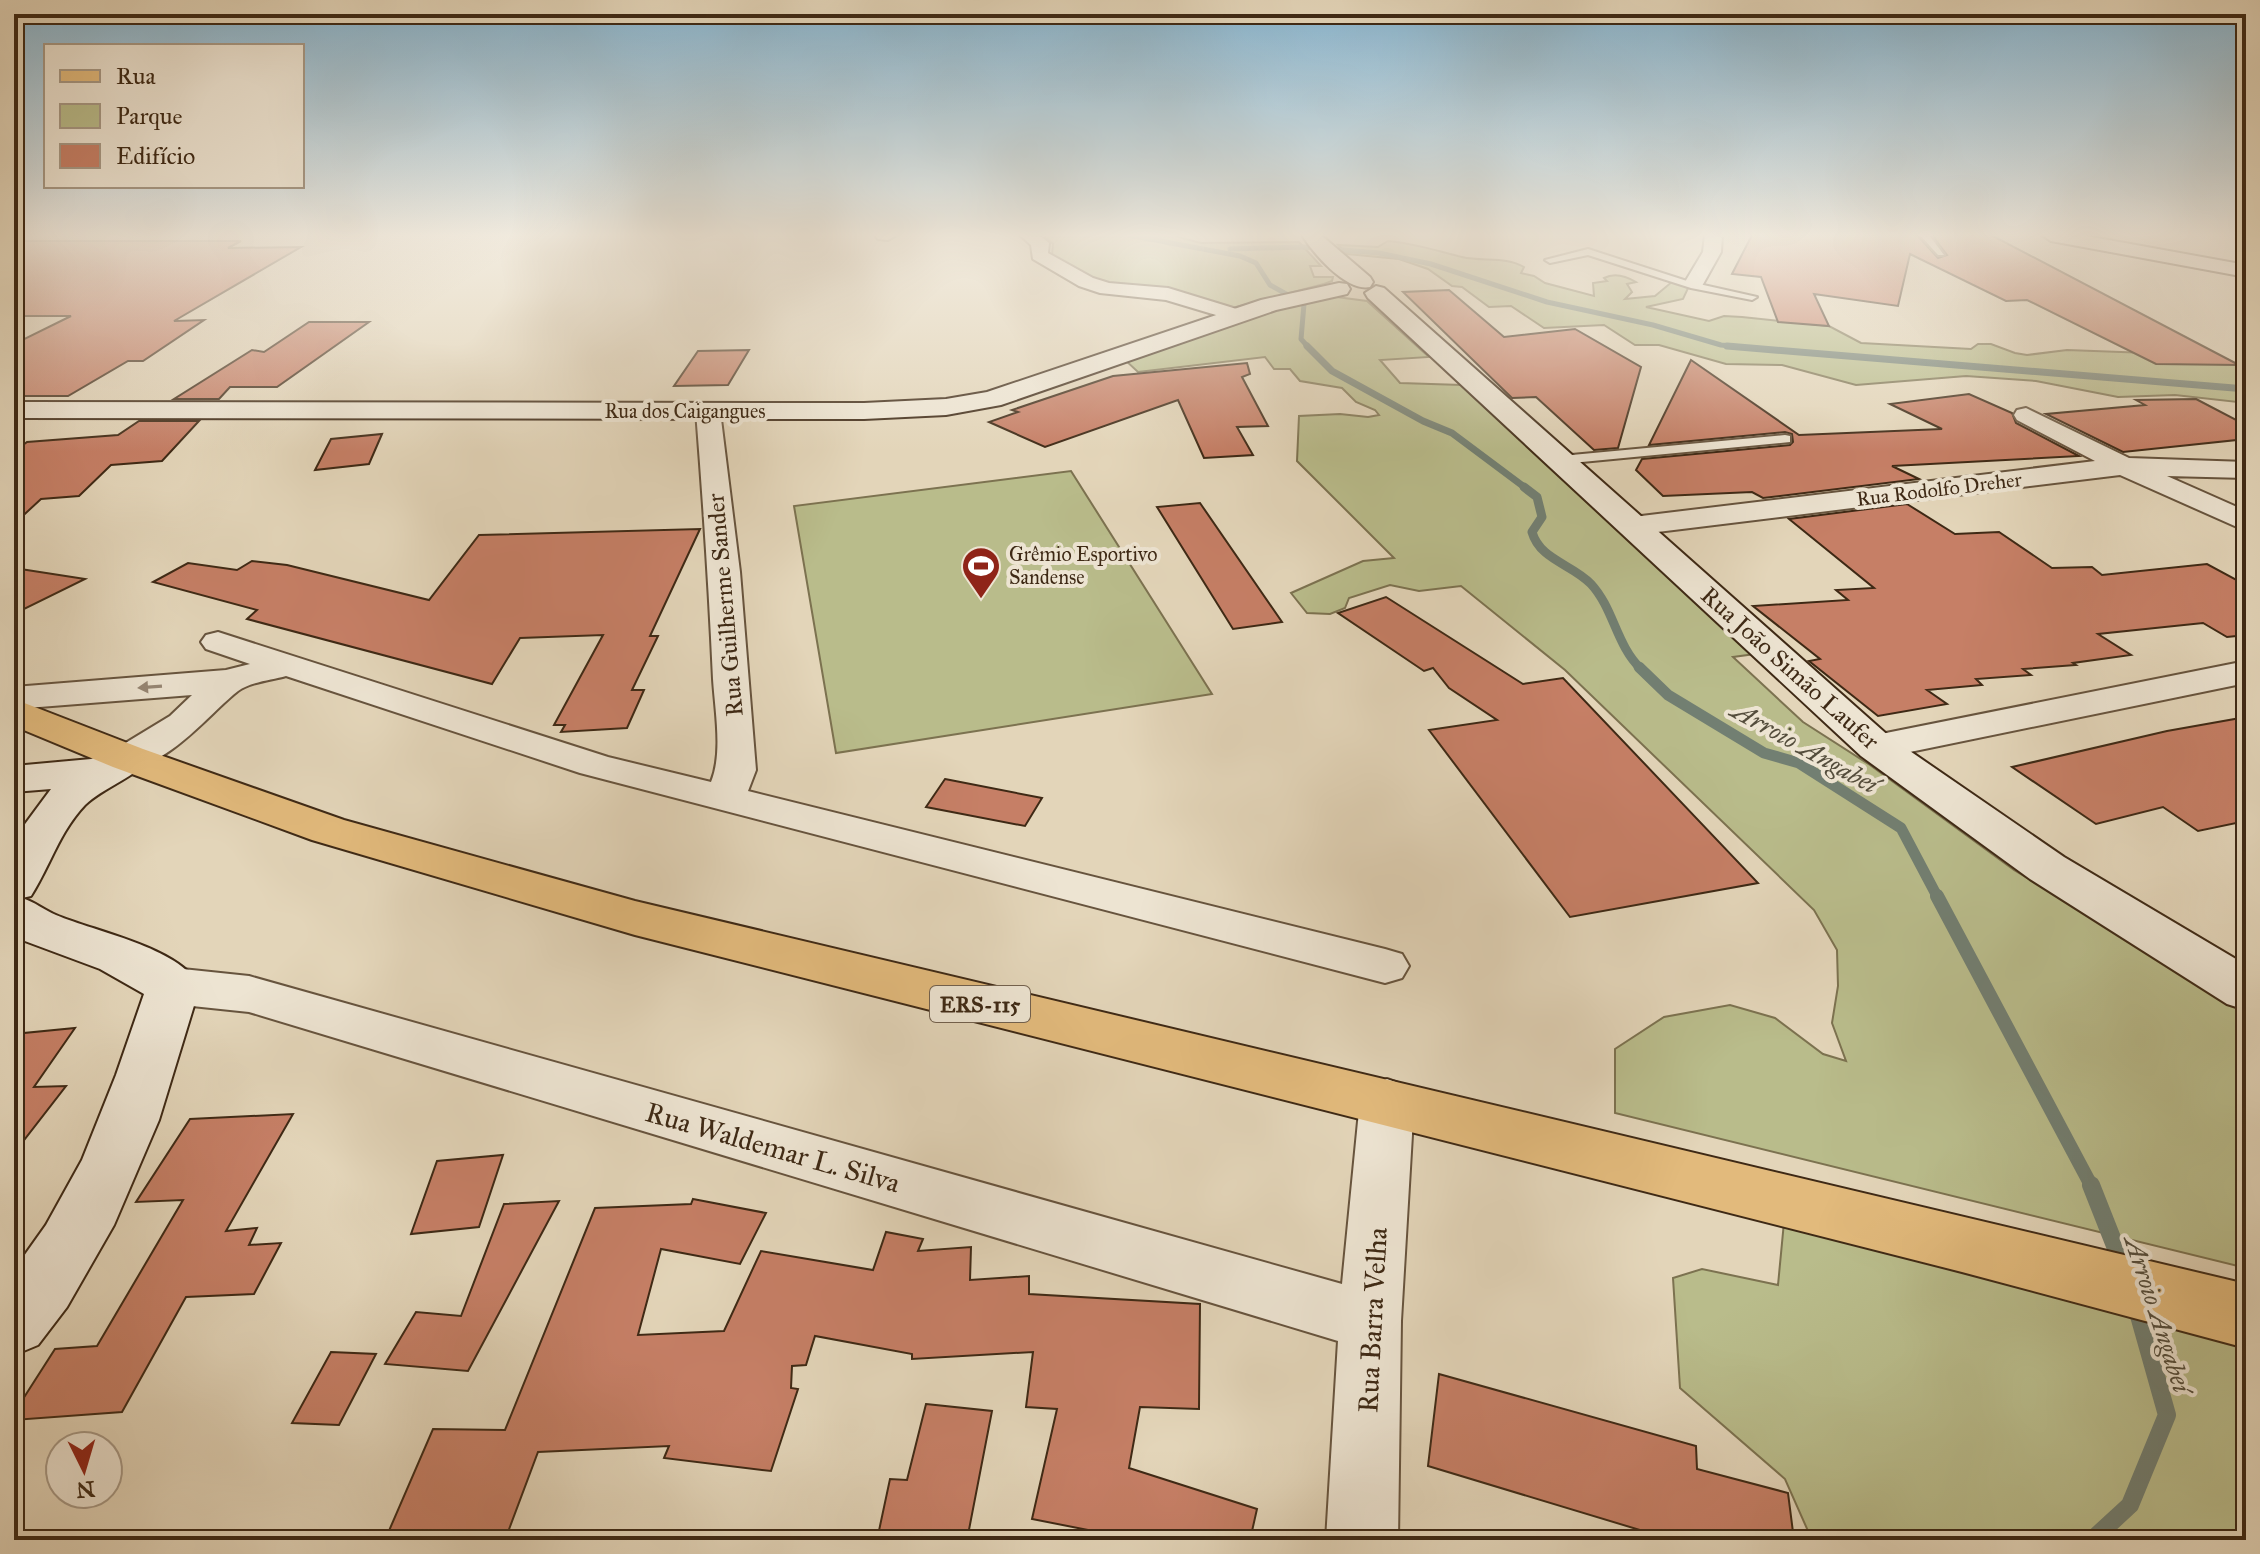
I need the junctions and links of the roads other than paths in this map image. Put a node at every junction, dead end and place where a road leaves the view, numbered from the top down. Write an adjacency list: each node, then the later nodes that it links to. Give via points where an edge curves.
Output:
1 (1212, 308): 4 (street)
2 (1261, 308): 4 (street, Rua dos Caigangues)
3 (1385, 308): 9 (street, Rua João Simão Laufer)
4 (1236, 315): 6 (street, Rua dos Caigangues, via 968,405)
5 (14, 410): 6 (street, Rua dos Caigangues)
6 (708, 411): 21 (street, Rua Guilherme Sander, via 735,738 736,770)
7 (2026, 415): 10 (street)
8 (1785, 439): 9 (lane)
9 (1561, 460): 13 (street, Rua João Simão Laufer)
10 (2124, 466): 11 (street, Rua Rodolfo Dreher); 12 (street); 13 (street, Rua Rodolfo Dreher)
11 (2246, 470)
12 (2246, 522)
13 (1633, 526): 18 (street, Rua João Simão Laufer)
14 (223, 662): 16 (street, one-way to 16); 19 (street, via 183,724); 21 (street, via 286,665 594,765)
15 (2246, 672): 18 (street)
16 (14, 698)
17 (14, 711): 19 (main road, ERS-115)
18 (1876, 747): 26 (street, Rua João Simão Laufer, via 2047,868)
19 (112, 765): 20 (street); 22 (street, via 45,822); 27 (main road, ERS-115, via 510,884)
20 (14, 779)
21 (725, 798): 24 (street)
22 (14, 884)
23 (14, 913): 25 (street, via 35,927 118,956)
24 (1385, 966)
25 (173, 986): 29 (street, Rua Waldemar L. Silva, via 249,994); 30 (street, via 147,1072 89,1216)
26 (2246, 990)
27 (1387, 1101): 28 (main road, ERS-115); 29 (street, Rua Barra Velha)
28 (2246, 1316)
29 (1370, 1321): 31 (street, Rua Barra Velha)
30 (14, 1322)
31 (1362, 1540)

